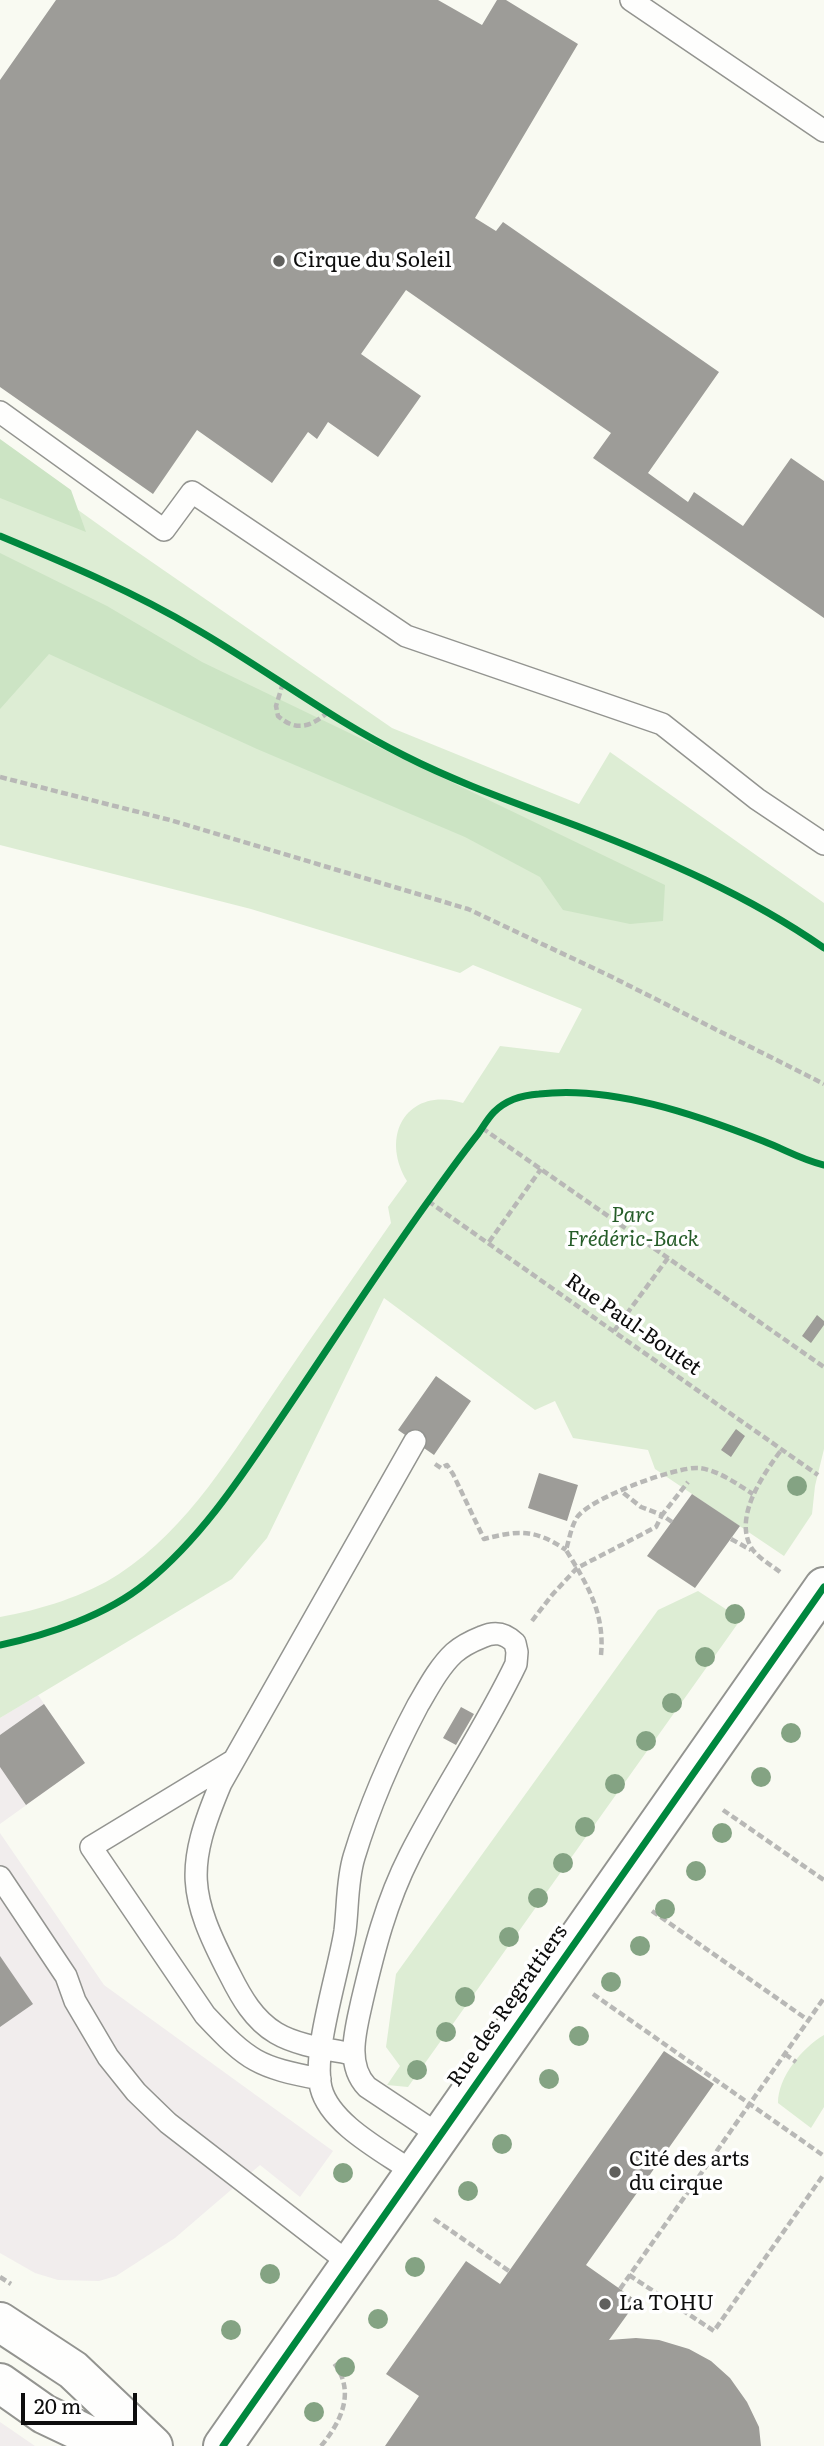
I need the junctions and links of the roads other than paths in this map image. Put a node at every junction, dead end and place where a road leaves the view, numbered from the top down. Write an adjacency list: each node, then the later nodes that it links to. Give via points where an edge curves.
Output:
1 (631, 0): 2 (lane)
2 (824, 131)
3 (0, 412): 4 (lane, via 164,530 192,492 406,636 662,724 757,799)
4 (824, 844)
5 (415, 1441): 7 (lane)
6 (824, 1587): 12 (street, Rue des Regrattiers)
7 (233, 1760): 9 (lane, via 205,1822 198,1851 195,1881 200,1909 250,2010 274,2032); 11 (lane, via 91,1847 205,2015 227,2038 261,2065)
8 (0, 1877): 14 (lane, via 66,1976 75,2001 108,2057 136,2092 177,2130)
9 (321, 2048): 10 (lane); 10 (lane, via 353,1860 391,1758 429,1686 454,1653 472,1641 501,1633 515,1643 513,1671 390,1900 378,1933); 11 (lane)
10 (353, 2054): 12 (lane, via 358,2078 366,2087)
11 (320, 2079): 13 (lane, via 337,2118)
12 (439, 2135): 13 (street, Rue des Regrattiers)
13 (412, 2172): 14 (street, Rue des Regrattiers)
14 (349, 2263): 19 (street, Rue des Regrattiers)
15 (0, 2322): 18 (street, via 72,2370)
16 (0, 2383): 17 (street, via 44,2414)
17 (111, 2446)
18 (153, 2446)
19 (223, 2446)

